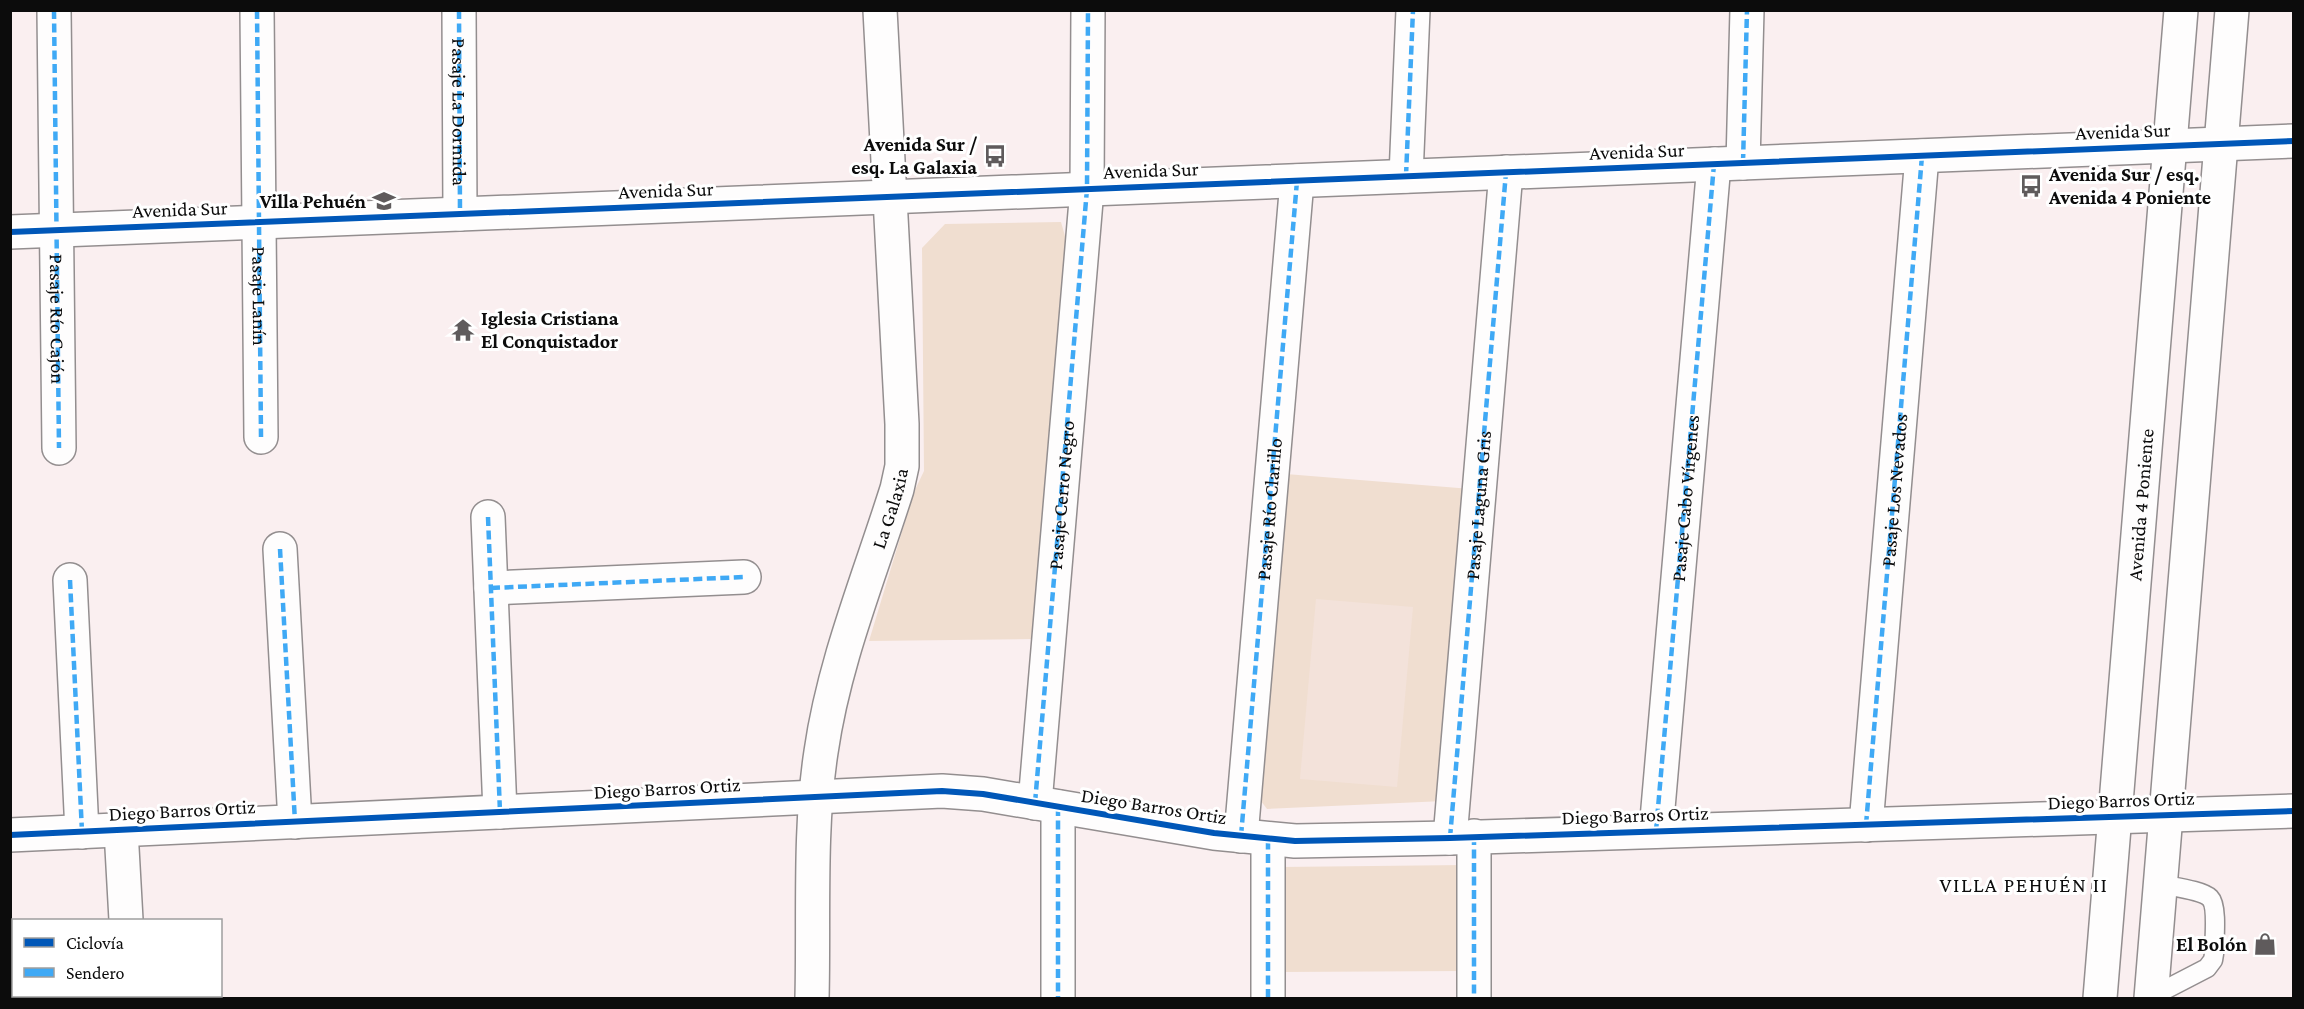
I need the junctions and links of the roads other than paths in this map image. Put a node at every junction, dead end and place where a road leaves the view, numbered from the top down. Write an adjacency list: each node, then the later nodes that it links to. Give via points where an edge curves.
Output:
1 (54, 10): 22 (street, Pasaje Río Cajón)
2 (257, 10): 21 (street, Pasaje Lanín)
3 (459, 10): 20 (street, Pasaje La Dormida)
4 (880, 10): 19 (street, La Galaxia)
5 (1088, 10): 18 (street, Pasaje Cerro Negro)
6 (1413, 10): 16 (street)
7 (1747, 10): 14 (street, Pasaje Cabo Vírgenes)
8 (2181, 10): 12 (street, Avenida 4 Poniente)
9 (2232, 10): 11 (street)
10 (2294, 141): 11 (street, Avenida Sur)
11 (2221, 144): 12 (street, Avenida Sur); 35 (street)
12 (2170, 146): 13 (street, Avenida Sur); 36 (street, Avenida 4 Poniente)
13 (1922, 156): 14 (street, Avenida Sur); 38 (street, Pasaje Los Nevados)
14 (1728, 164): 15 (street, Avenida Sur); 40 (street, Pasaje Cabo Vírgenes)
15 (1506, 172): 16 (street, Avenida Sur); 43 (street, Pasaje Laguna Gris)
16 (1406, 176): 17 (street, Avenida Sur)
17 (1297, 181): 18 (street, Avenida Sur); 44 (street, Pasaje Río Clarillo)
18 (1087, 189): 19 (street, Avenida Sur); 32 (street, Pasaje Cerro Negro)
19 (892, 197): 20 (street, Avenida Sur); 31 (street, La Galaxia, via 902,466 838,670)
20 (460, 214): 21 (street, Avenida Sur)
21 (259, 222): 22 (street, Avenida Sur); 24 (street, Pasaje Lanín)
22 (56, 230): 23 (street, Avenida Sur); 25 (street, Pasaje Río Cajón)
23 (10, 232)
24 (261, 437)
25 (59, 448)
26 (488, 517): 30 (street)
27 (280, 549): 37 (street)
28 (744, 577): 30 (street)
29 (70, 580): 41 (street)
30 (491, 588): 34 (street)
31 (815, 797): 32 (street, Diego Barros Ortiz, via 942,791); 34 (street, Diego Barros Ortiz); 48 (street, La Galaxia)
32 (1046, 805): 44 (street, Diego Barros Ortiz); 49 (street, Pasaje Cerro Negro)
33 (2294, 811): 35 (street, Diego Barros Ortiz)
34 (500, 812): 37 (street, Diego Barros Ortiz)
35 (2165, 814): 36 (street, Diego Barros Ortiz); 45 (street)
36 (2116, 816): 38 (street, Diego Barros Ortiz); 52 (street, Avenida 4 Poniente)
37 (295, 822): 39 (street, Diego Barros Ortiz)
38 (1866, 825): 40 (street, Diego Barros Ortiz)
39 (121, 830): 41 (street, Diego Barros Ortiz); 46 (street)
40 (1656, 831): 43 (street, Diego Barros Ortiz)
41 (82, 832): 42 (street, Diego Barros Ortiz)
42 (10, 835)
43 (1462, 837): 44 (street, Diego Barros Ortiz); 51 (street, Pasaje Laguna Gris)
44 (1254, 838): 50 (street, Pasaje Río Clarillo)
45 (2160, 884): 47 (street); 47 (lane, via 2212,900 2214,954 2207,968)
46 (126, 919)
47 (2151, 998)
48 (812, 999)
49 (1058, 999)
50 (1268, 999)
51 (1474, 999)
52 (2100, 999)

